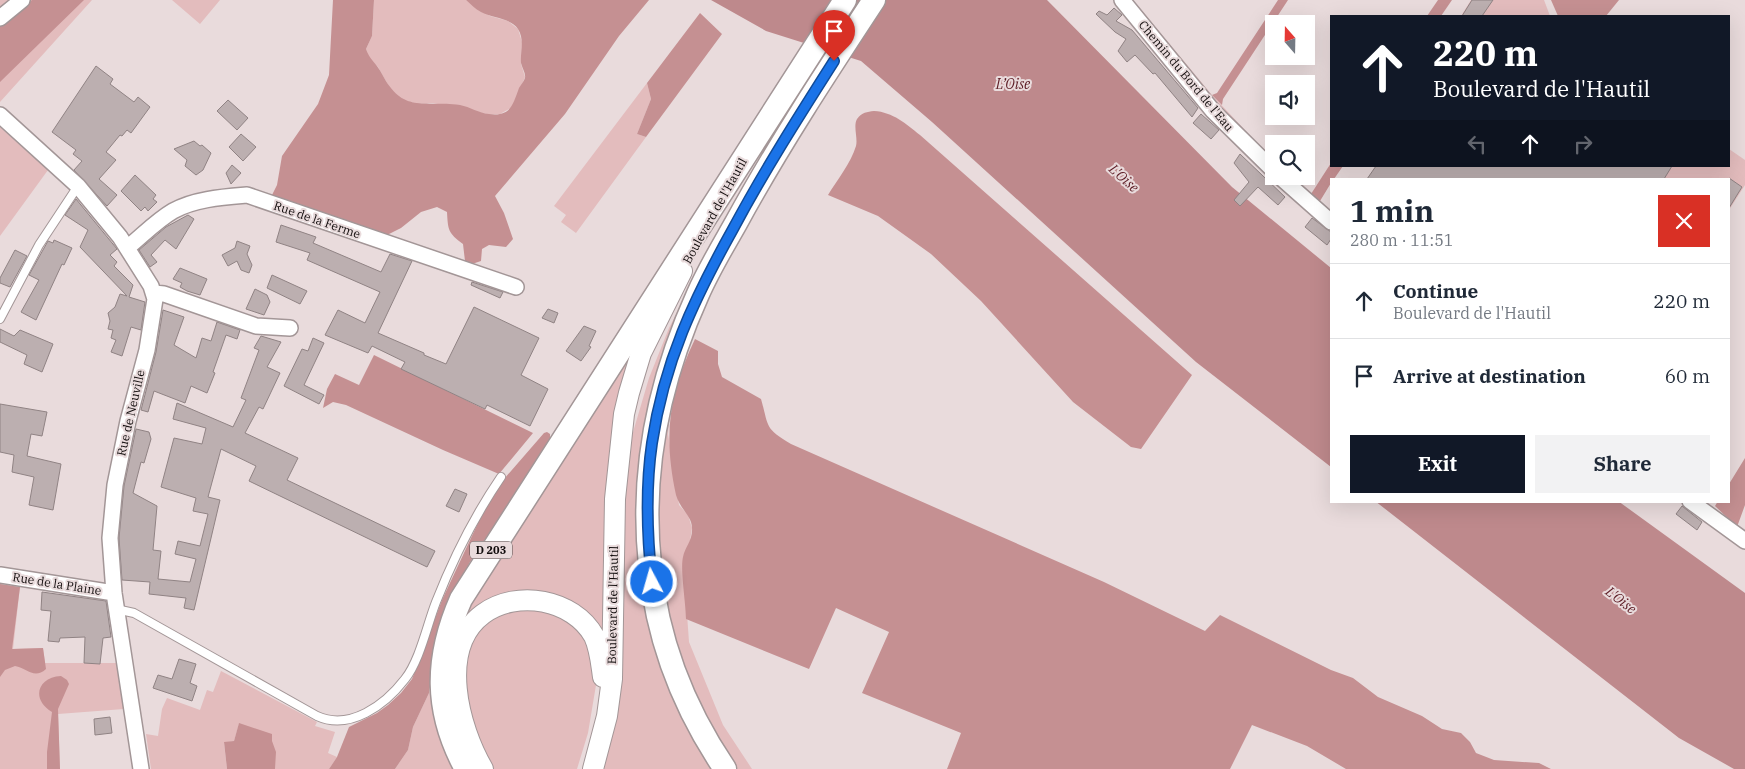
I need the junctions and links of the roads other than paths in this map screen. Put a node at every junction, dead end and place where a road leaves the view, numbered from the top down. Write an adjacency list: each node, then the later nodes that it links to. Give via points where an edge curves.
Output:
1 (22, 0): 5 (street)
2 (845, 0): 9 (main road, Boulevard de l'Hautil / D 203)
3 (874, 0): 8 (main road, Boulevard de l'Hautil)
4 (1122, 0): 7 (street, Chemin du Bord de l'Eau, via 1213,111)
5 (0, 18)
6 (0, 115): 11 (street)
7 (1265, 162)
8 (767, 166): 18 (main road, Boulevard de l'Hautil, via 700,266 670,320 643,377); 30 (main road, via 699,291 673,356 652,441 647,490 648,547 661,633 687,705)
9 (728, 183): 18 (main road, Boulevard de l'Hautil, via 641,353 628,393); 27 (main road, D 203, via 459,604 444,647 442,684 450,736)
10 (1289, 185): 12 (street)
11 (78, 186): 13 (street); 16 (lane, via 39,245)
12 (1330, 221)
13 (127, 248): 14 (street, Rue de la Ferme, via 176,210 204,201 247,195); 15 (street)
14 (516, 287)
15 (154, 293): 17 (street, via 256,326); 23 (street, Rue de Neuville, via 147,350 115,485 110,538)
16 (0, 319)
17 (290, 328)
18 (622, 439): 25 (main road, Boulevard de l'Hautil, via 615,499 612,670)
19 (501, 477): 24 (lane, via 481,506 437,600 409,672 390,694 366,712 341,722 326,720 134,613)
20 (1693, 503): 21 (street)
21 (1745, 542)
22 (0, 575): 23 (street, Rue de la Plaine)
23 (114, 593): 24 (street, Rue de Neuville)
24 (116, 609): 26 (street, Rue de Neuville)
25 (603, 734): 28 (main road, via 602,665 597,643 588,628 575,616 549,603 531,600 507,602 476,620 465,637 458,662 457,690 462,725); 29 (main road, Boulevard de l'Hautil)
26 (141, 769)
27 (466, 769)
28 (482, 769)
29 (594, 769)
30 (724, 769)

